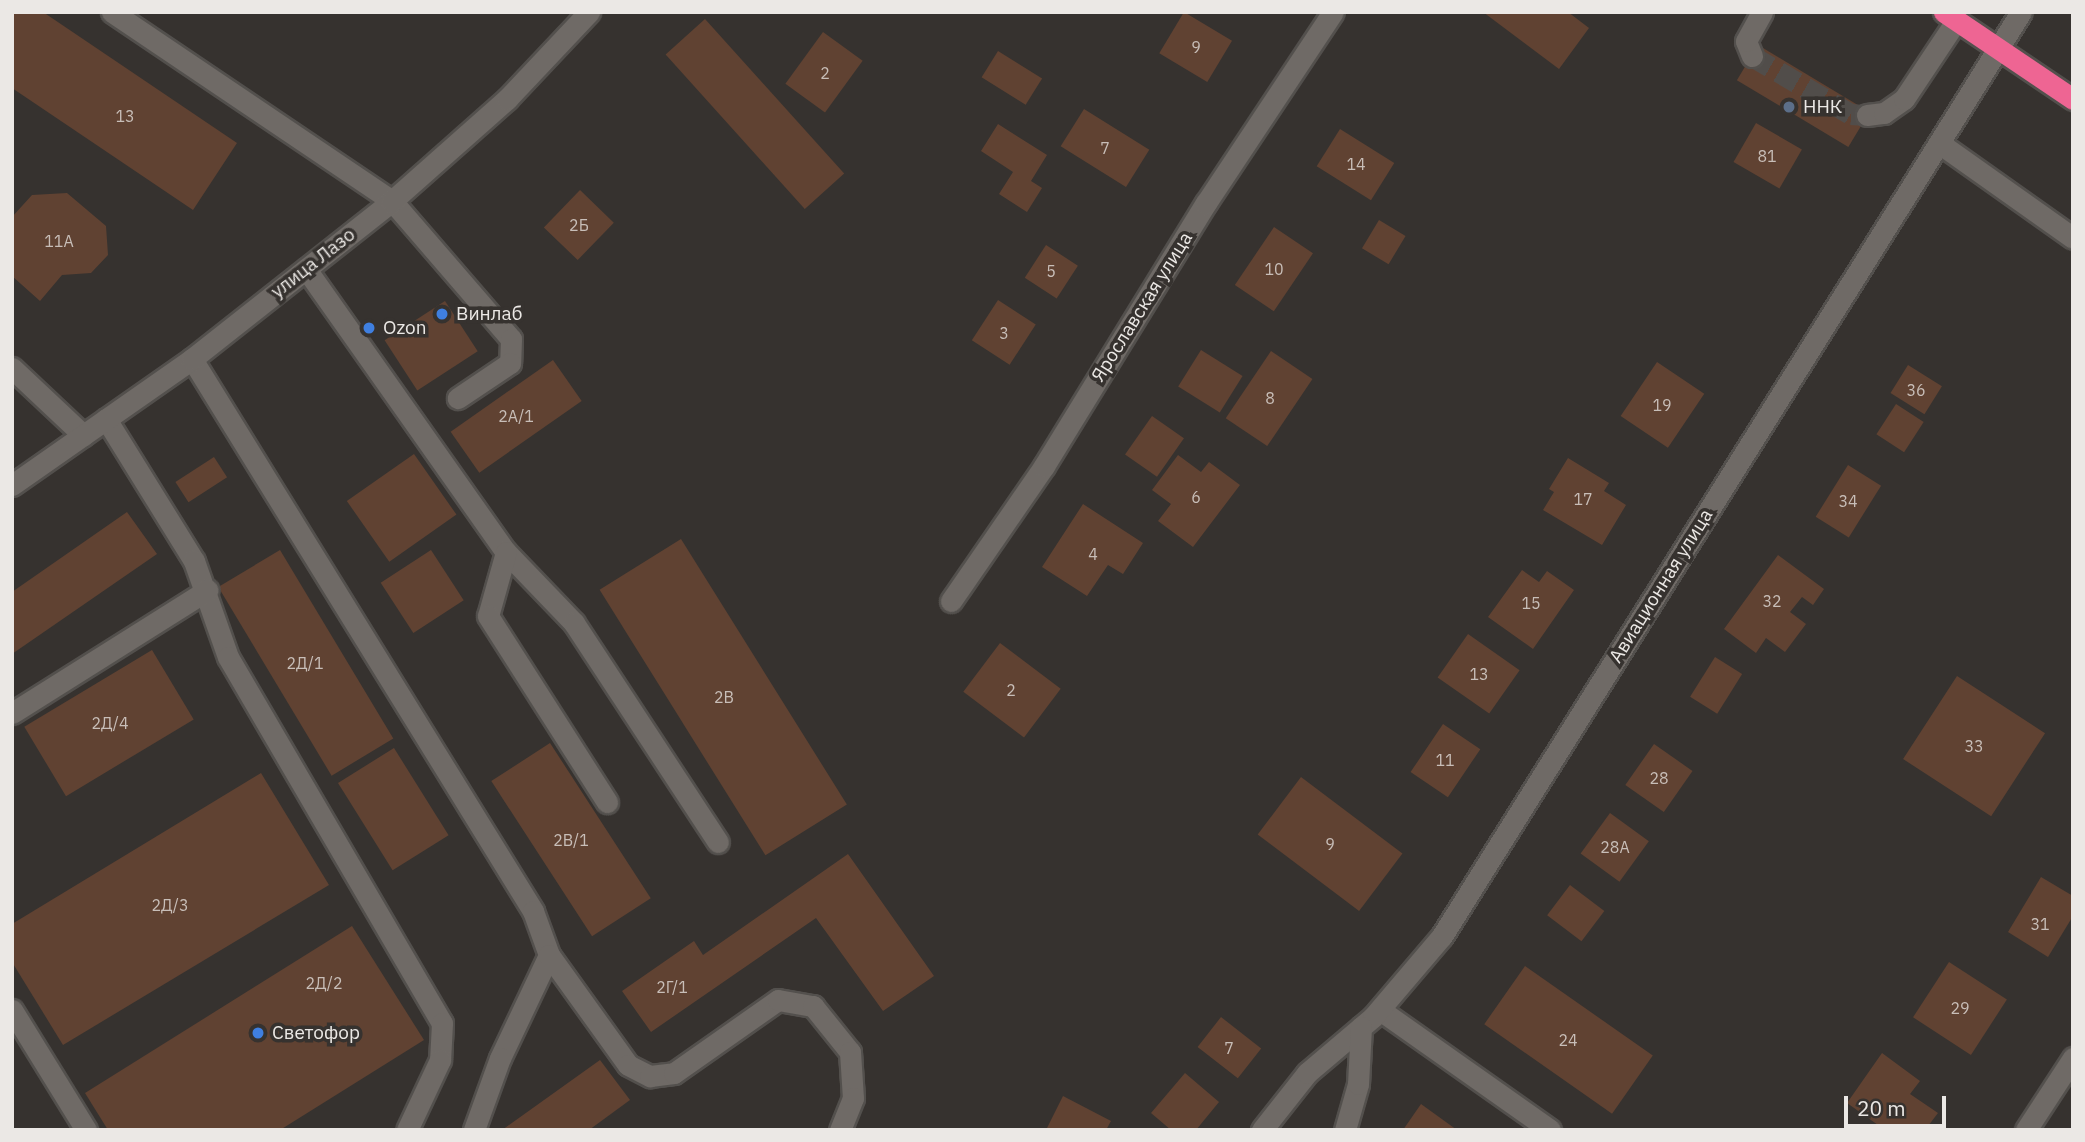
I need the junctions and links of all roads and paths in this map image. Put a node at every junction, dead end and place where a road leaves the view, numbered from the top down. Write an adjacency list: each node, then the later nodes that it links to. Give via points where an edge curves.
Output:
1 (112, 12): 12 (street)
2 (589, 12): 12 (street, улица Лазо, via 507,99)
3 (1333, 12): 23 (street, Ярославская улица, via 1206,202 1044,466)
4 (1762, 12): 8 (street, via 1746,41)
5 (2021, 12): 7 (street, Авиационная улица)
6 (1950, 17): 7 (highway); 10 (street, via 1904,99 1884,113)
7 (1994, 50): 9 (highway); 11 (street, Авиационная улица)
8 (1752, 55)
9 (2073, 99)
10 (1867, 115)
11 (1939, 143): 13 (street); 29 (street, Авиационная улица, via 1442,936)
12 (391, 201): 14 (street, улица Лазо); 17 (street, via 511,339 510,363)
13 (2073, 238)
14 (306, 269): 15 (street, улица Лазо); 21 (street)
15 (192, 359): 18 (street, улица Лазо); 27 (street, via 533,911)
16 (12, 368): 19 (street)
17 (458, 398)
18 (106, 419): 19 (street, улица Лазо); 22 (street)
19 (83, 435): 20 (street, улица Лазо)
20 (12, 485)
21 (506, 552): 25 (street, via 488,616); 26 (street, via 574,622)
22 (207, 590): 24 (street); 33 (street, via 228,657 442,1023 440,1060)
23 (950, 601)
24 (12, 713)
25 (607, 802)
26 (718, 842)
27 (549, 955): 34 (street, via 500,1058); 35 (street, via 628,1065 650,1076 674,1073 778,1000 813,1006 850,1052 853,1098)
28 (12, 1010): 32 (street)
29 (1380, 1010): 30 (street, Авиационная улица); 38 (street)
30 (1361, 1027): 36 (street, Авиационная улица, via 1307,1073); 37 (street, via 1358,1084)
31 (2073, 1058): 39 (street)
32 (86, 1130)
33 (407, 1130)
34 (474, 1130)
35 (840, 1130)
36 (1262, 1130)
37 (1345, 1130)
38 (1550, 1130)
39 (2026, 1130)

